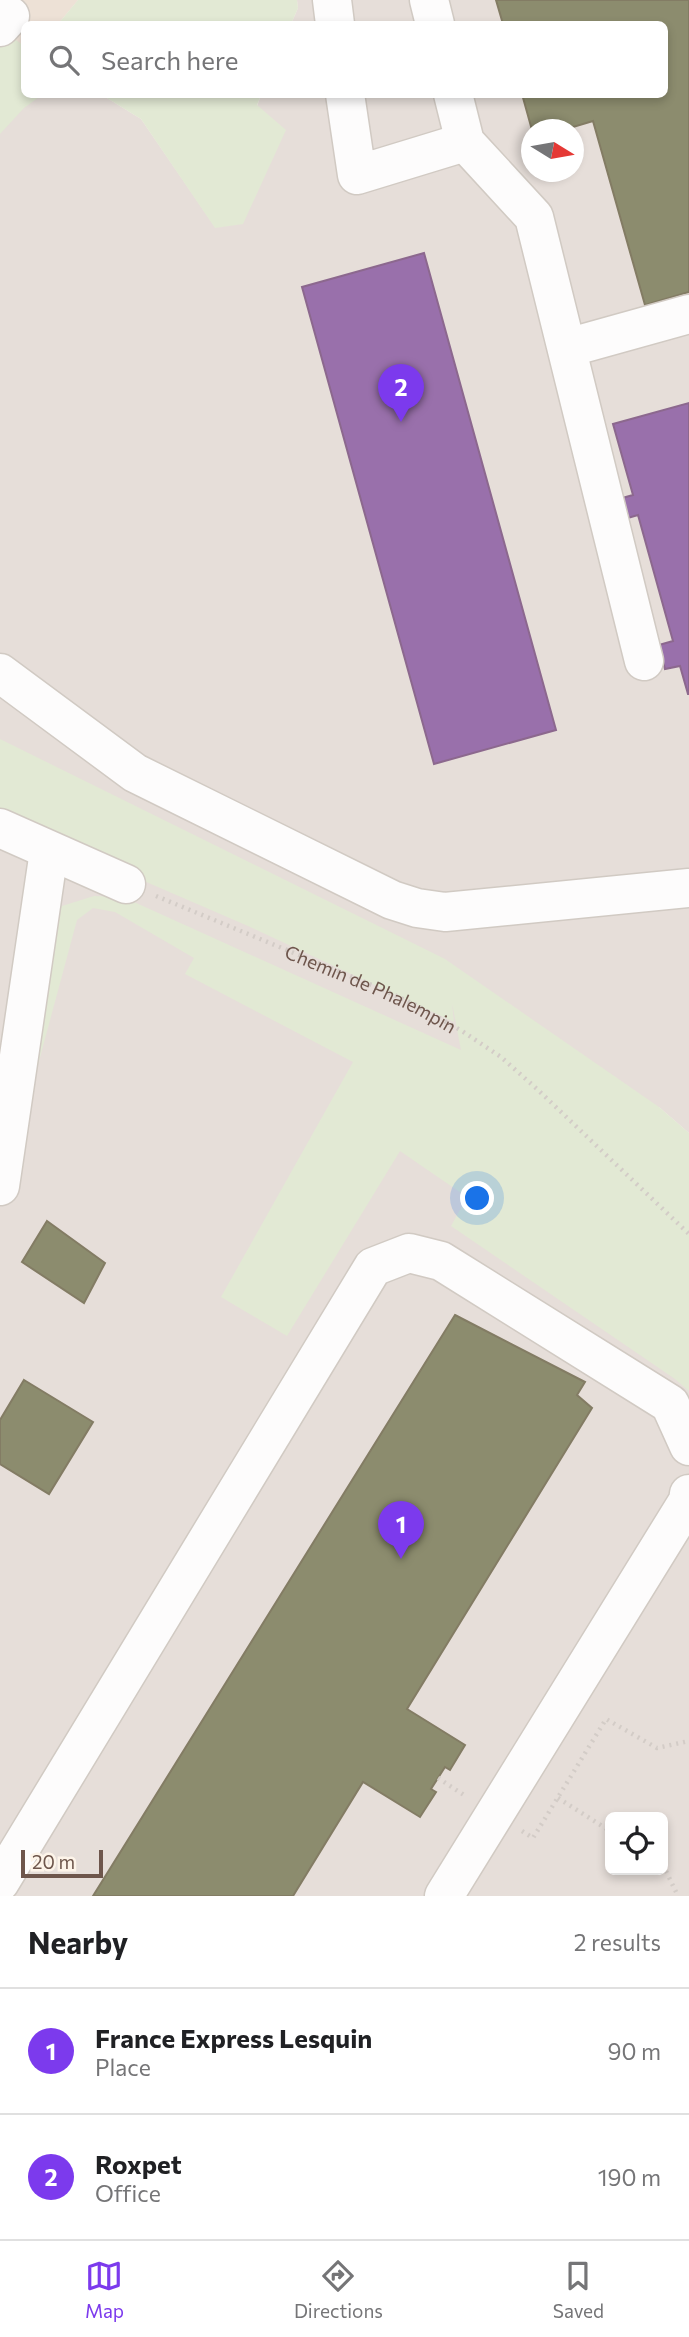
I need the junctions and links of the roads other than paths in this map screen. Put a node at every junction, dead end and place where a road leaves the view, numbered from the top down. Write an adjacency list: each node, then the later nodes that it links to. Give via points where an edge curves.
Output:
1 (332, 0): 3 (street)
2 (429, 0): 4 (street)
3 (335, 21)
4 (434, 21)
5 (346, 98): 7 (street, via 356,176)
6 (454, 98): 7 (street)
7 (465, 142): 9 (street, via 534,217)
8 (689, 314): 9 (street)
9 (567, 348): 10 (street)
10 (644, 661)
11 (0, 673): 15 (street, via 135,774 417,908 445,912)
12 (0, 828): 13 (street)
13 (49, 851): 14 (street); 16 (street)
14 (126, 884)
15 (689, 888)
16 (0, 1186)
17 (689, 1446): 19 (street, via 670,1404 441,1261 409,1252 373,1267)
18 (689, 1494): 20 (street)
19 (0, 1882)
20 (444, 1896)

